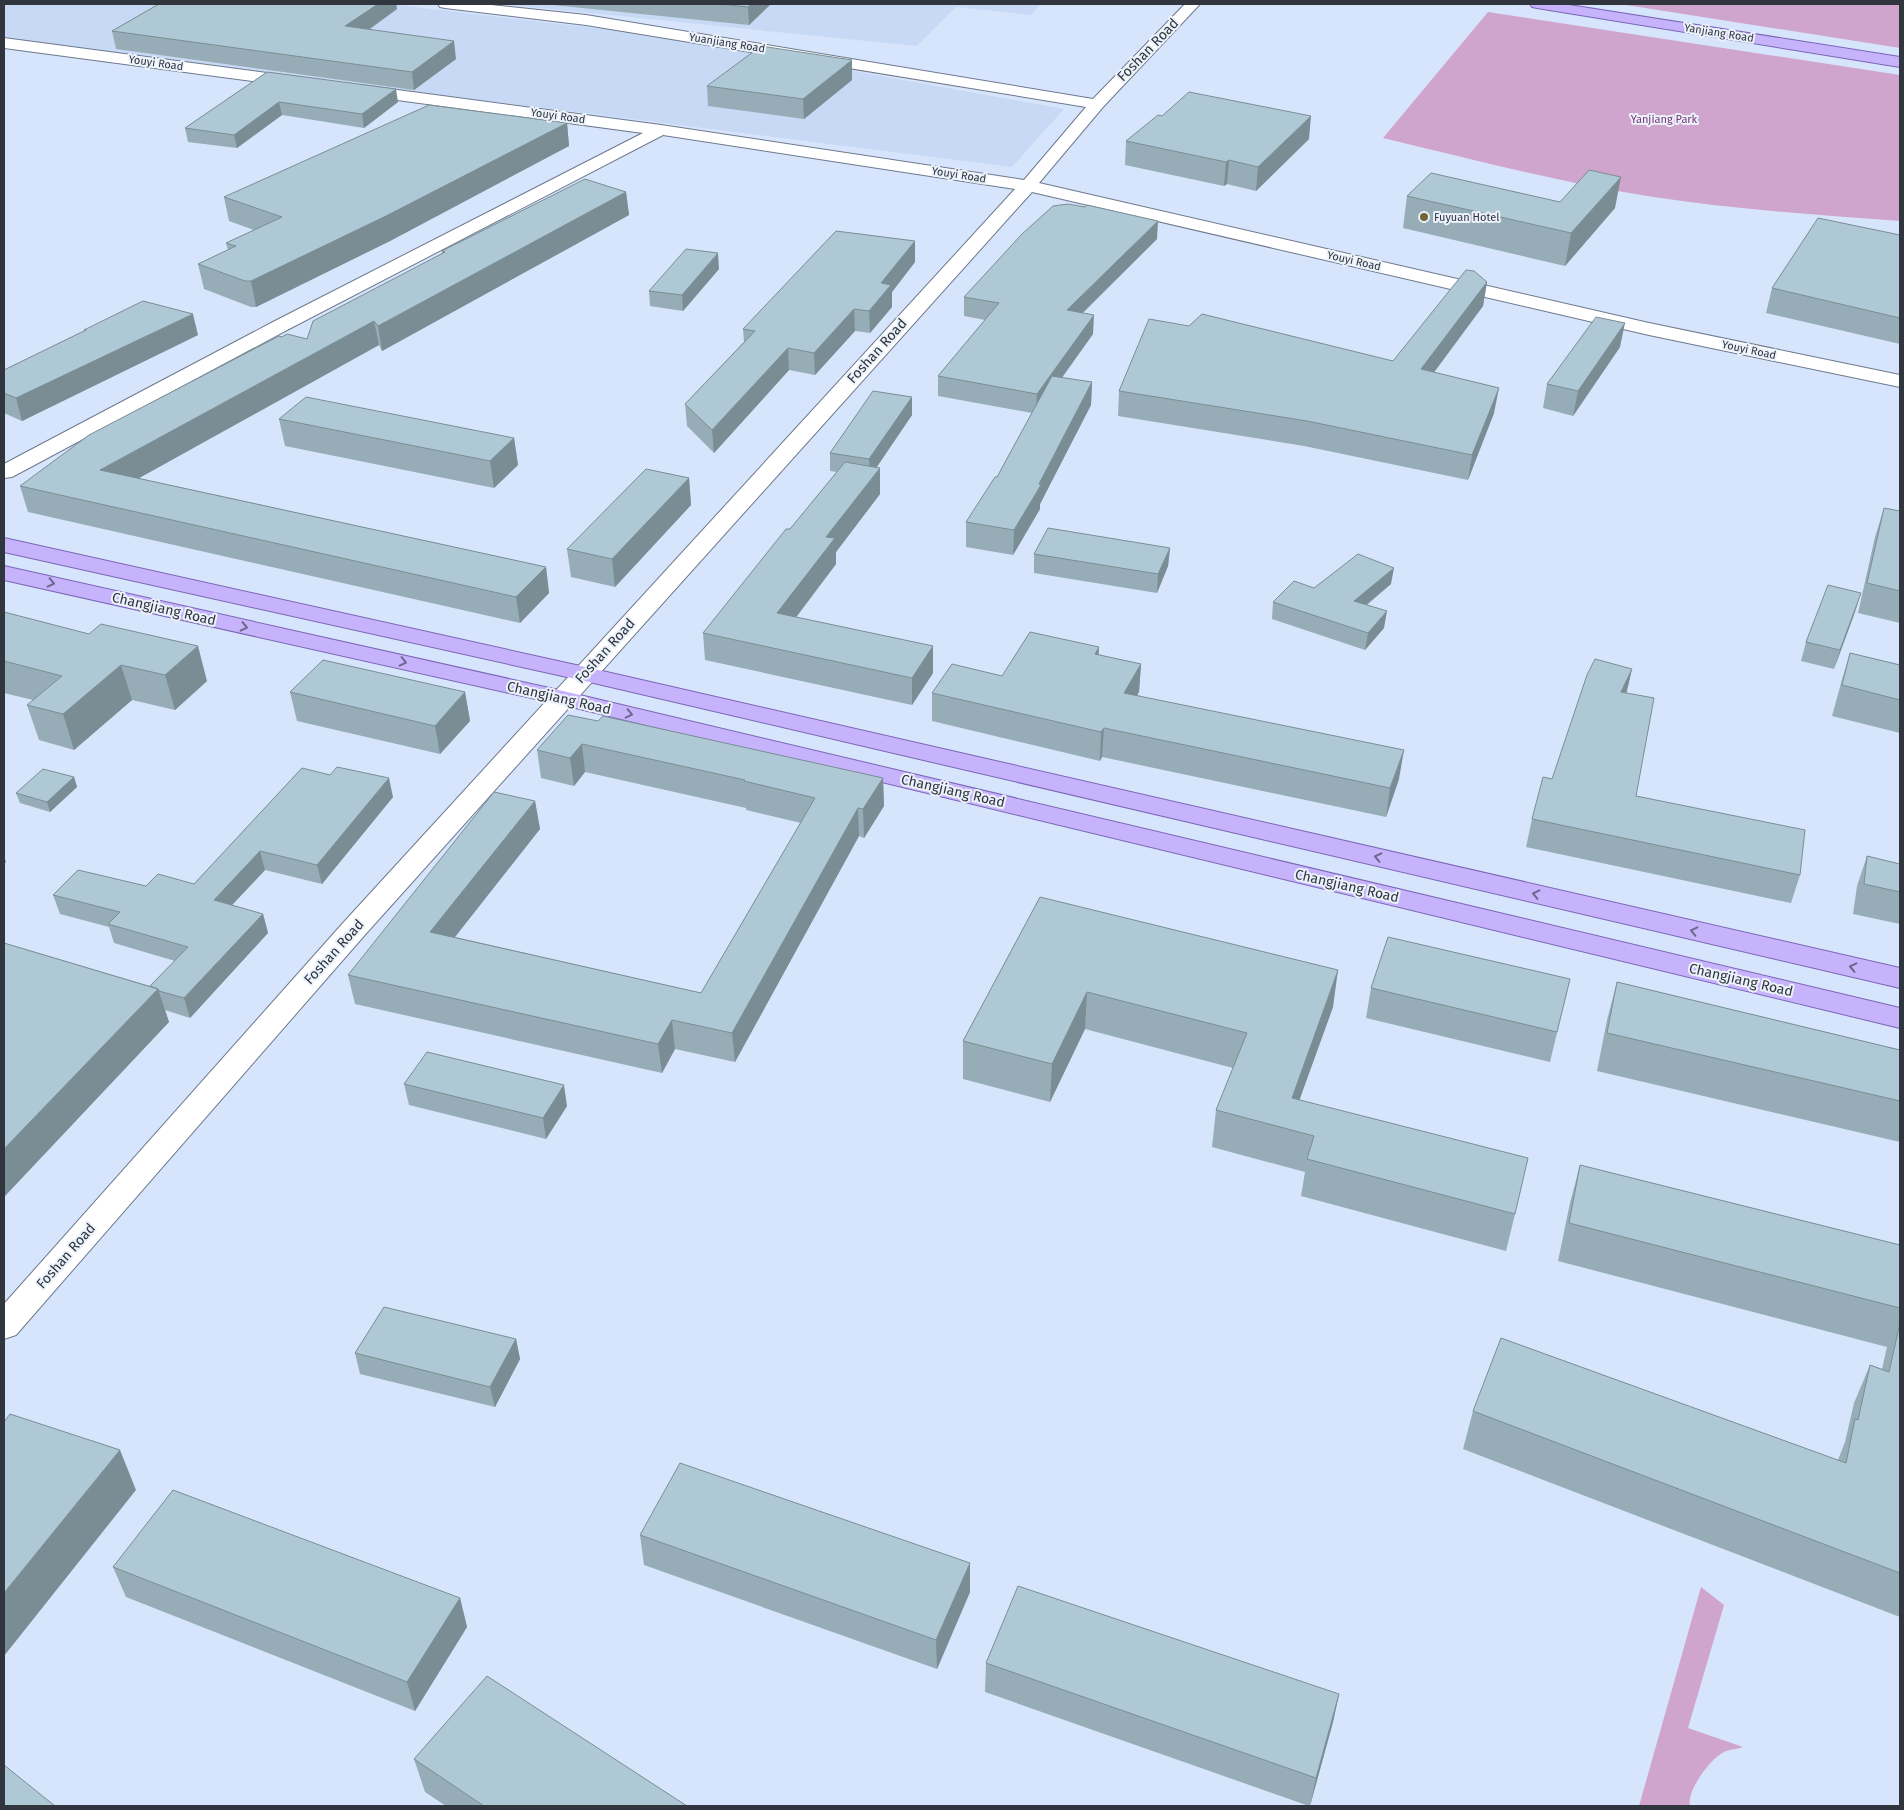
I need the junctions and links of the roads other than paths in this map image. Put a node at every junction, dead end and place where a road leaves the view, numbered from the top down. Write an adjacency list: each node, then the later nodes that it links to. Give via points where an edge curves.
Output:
1 (445, 4): 10 (street, Yuanjiang Road, via 586,20)
2 (1193, 4): 10 (street, Foshan Road)
3 (1537, 4): 7 (main road, Yanjiang Road)
4 (1584, 4): 6 (main road)
5 (4, 43): 8 (street, Youyi Road)
6 (1900, 54)
7 (1900, 62)
8 (317, 84)
9 (347, 88): 11 (street, Youyi Road)
10 (1097, 104): 12 (street, Foshan Road)
11 (661, 130): 12 (street, Youyi Road); 14 (street)
12 (1028, 186): 13 (street, Youyi Road, via 1649,329); 17 (street, Foshan Road)
13 (1900, 381)
14 (4, 472)
15 (4, 546): 17 (main road, Changjiang Road)
16 (4, 573): 18 (main road, Changjiang Road, one-way to 18)
17 (585, 674): 18 (street, Foshan Road); 19 (main road, Changjiang Road, one-way to 17)
18 (563, 698): 20 (main road, Changjiang Road, one-way to 20); 21 (street, Foshan Road, via 353,930)
19 (1900, 978)
20 (1900, 1018)
21 (4, 1326)

